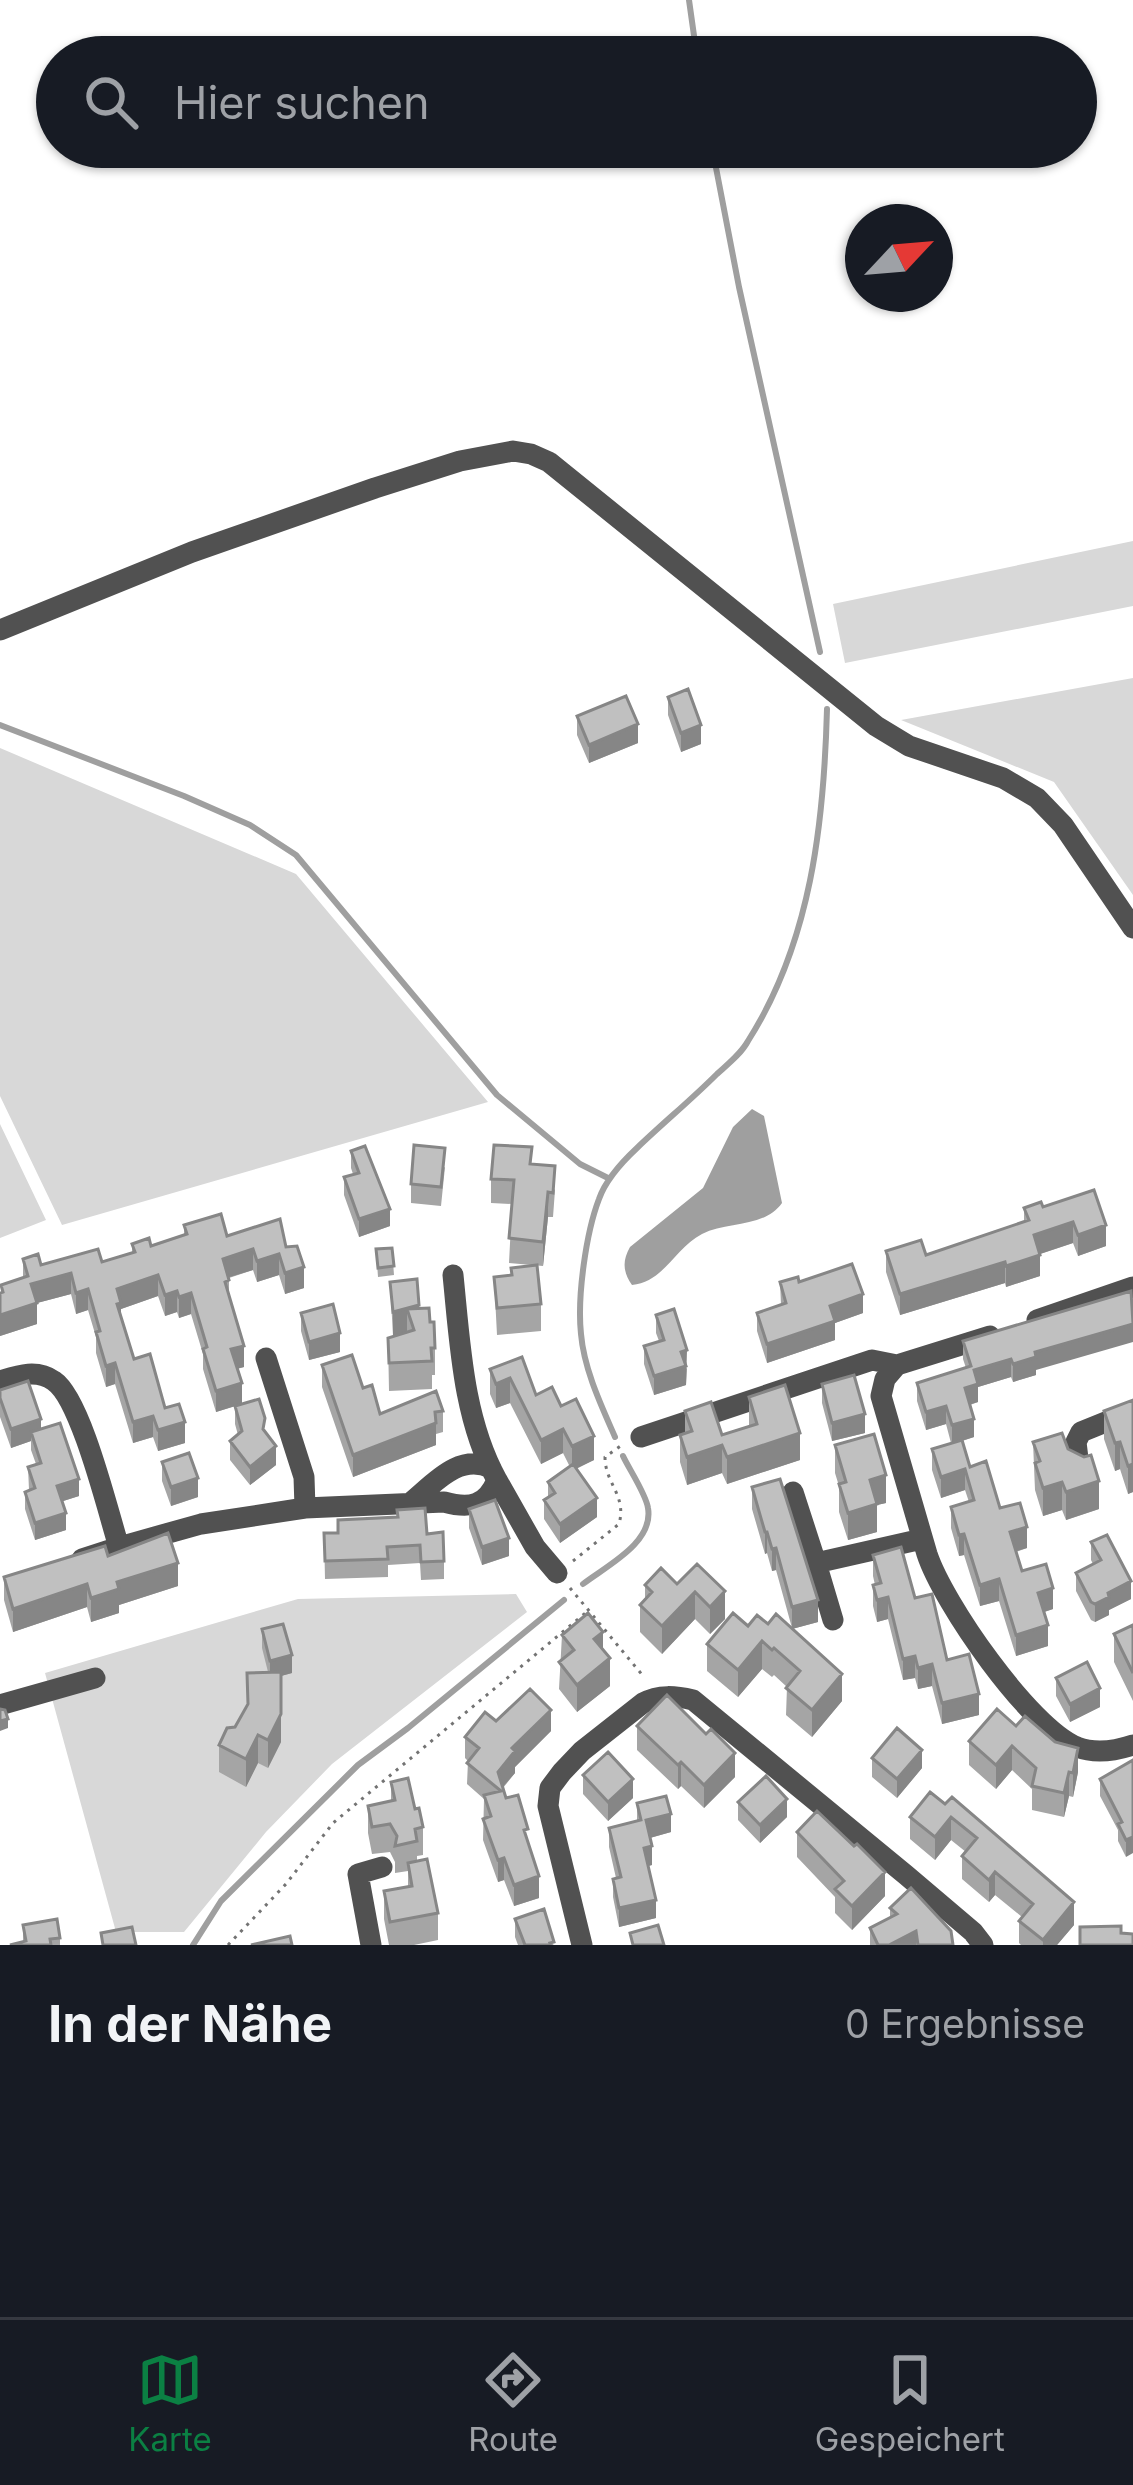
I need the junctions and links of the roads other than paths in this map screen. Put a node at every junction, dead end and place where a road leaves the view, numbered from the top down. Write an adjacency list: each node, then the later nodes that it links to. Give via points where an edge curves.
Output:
1 (0, 630): 2 (street, via 375,488 497,452 531,454 876,726 1037,798)
2 (1133, 928)
3 (452, 1275): 11 (street, via 477,1435)
4 (1133, 1288): 6 (street)
5 (266, 1358): 14 (street, via 304,1477)
6 (897, 1365): 9 (street, via 872,1360); 15 (street, via 881,1396)
7 (0, 1381): 16 (street, via 39,1374 64,1390)
8 (1133, 1411): 10 (street, via 1081,1432)
9 (641, 1437)
10 (1079, 1467)
11 (494, 1474): 13 (street, via 480,1463 452,1469); 13 (street, via 491,1494 473,1505); 19 (street)
12 (793, 1492): 17 (street)
13 (409, 1504): 14 (street)
14 (305, 1508): 16 (street)
15 (922, 1539): 17 (street); 23 (street, via 968,1628 1040,1718 1079,1748)
16 (119, 1547): 18 (street)
17 (816, 1563): 20 (street)
18 (55, 1567)
19 (557, 1573)
20 (833, 1620)
21 (95, 1678): 22 (street)
22 (0, 1705)
23 (1133, 1745)
24 (382, 1867): 25 (street, via 358,1874)
25 (371, 1945)
26 (582, 1945): 27 (street, via 550,1788 644,1703 674,1696 693,1700)
27 (983, 1945)

